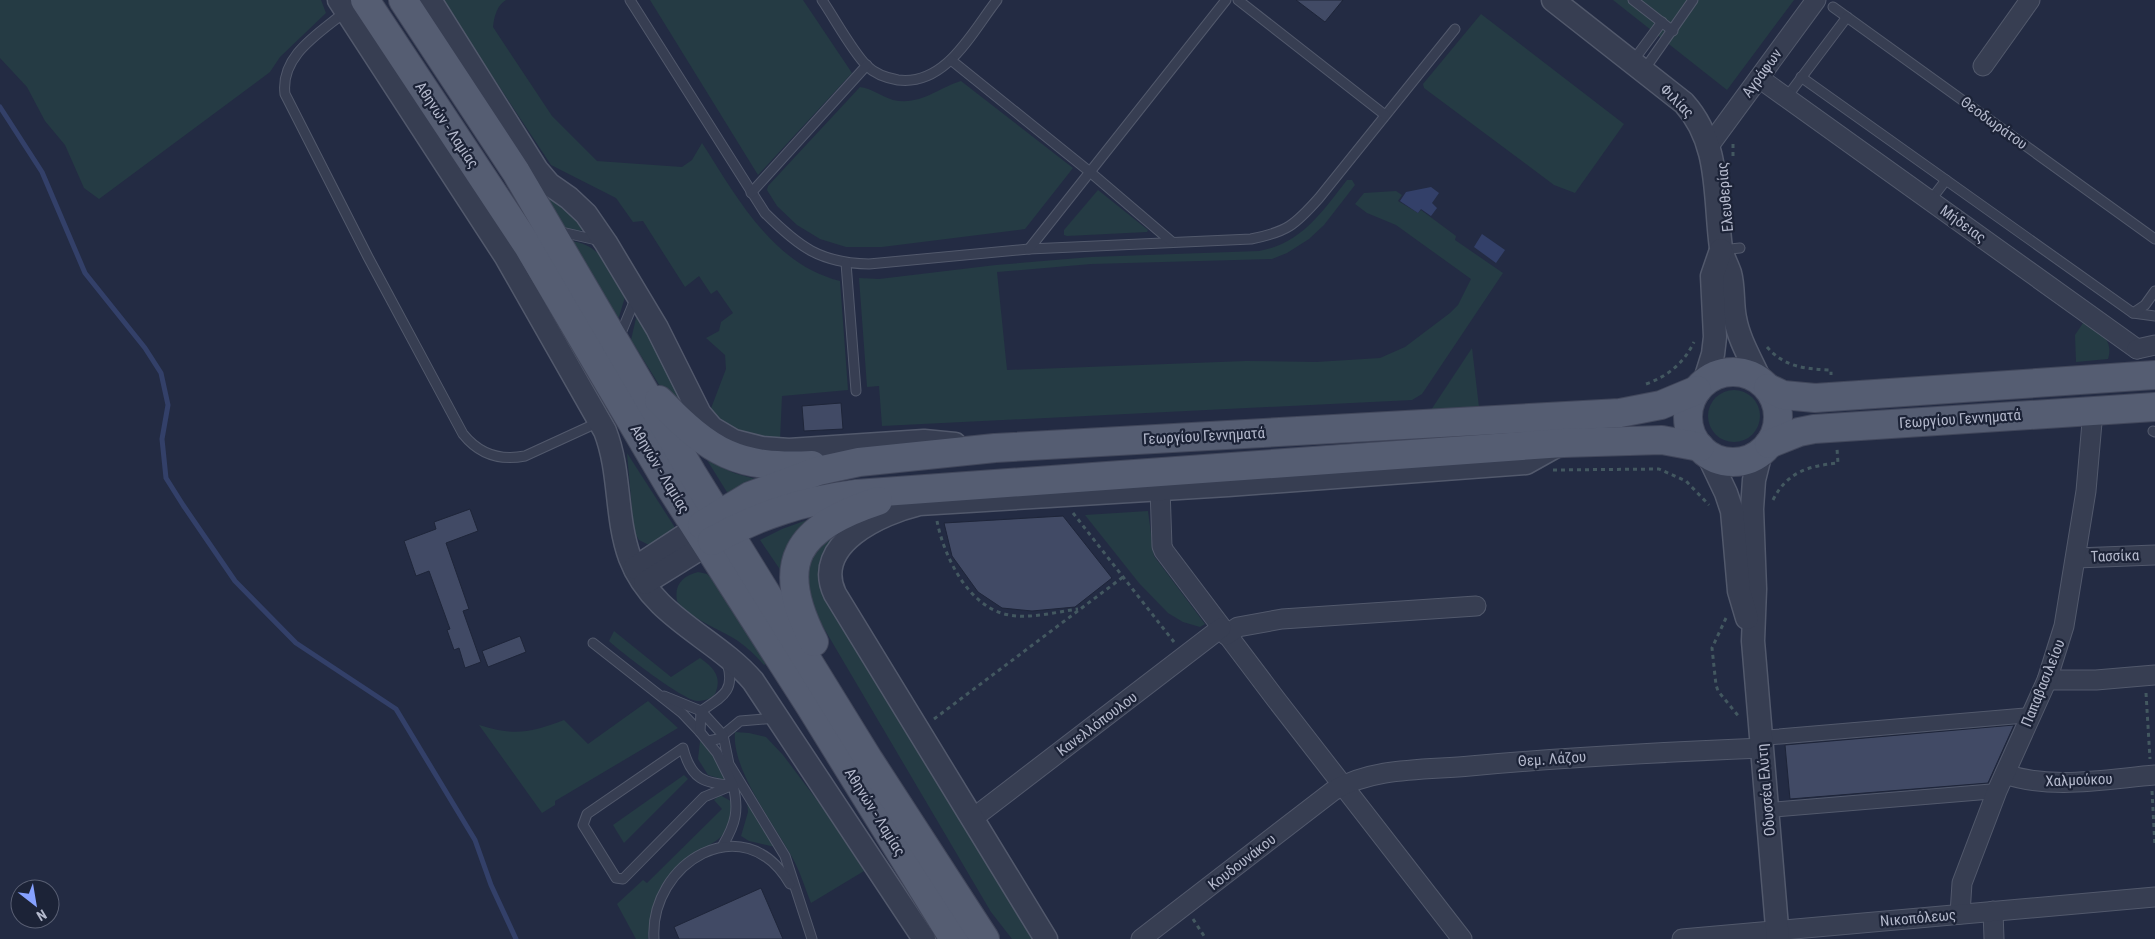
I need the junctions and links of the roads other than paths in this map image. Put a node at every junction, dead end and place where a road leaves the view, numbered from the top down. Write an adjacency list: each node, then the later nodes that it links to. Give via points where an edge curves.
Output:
1 (403, 0): 31 (main road, Αθηνών - Λαμίας)
2 (430, 0): 33 (street, via 538,170 549,184 586,214)
3 (630, 0): 29 (lane)
4 (822, 0): 19 (lane)
5 (997, 0): 18 (lane)
6 (1226, 0): 27 (lane)
7 (1238, 0): 25 (lane)
8 (1553, 0): 20 (street, Φιλίας)
9 (1633, 0): 15 (lane)
10 (1693, 0): 17 (lane)
11 (2030, 0): 21 (street)
12 (1824, 3): 14 (lane, Θεοδωράτου); 23 (street, Αγράφων)
13 (350, 4): 51 (street, via 510,264); 51 (lane, via 301,48 285,78 285,94 463,434 485,453 514,458); 61 (main road, Αθηνών - Λαμίας, via 517,227)
14 (1847, 17): 22 (lane); 32 (lane, Θεοδωράτου)
15 (1662, 22): 17 (lane); 20 (lane)
16 (1454, 29): 25 (lane)
17 (1673, 31): 20 (lane)
18 (951, 60): 19 (lane, via 928,76 910,80 883,76); 27 (lane)
19 (866, 65): 29 (lane)
20 (1638, 66): 26 (street, Φιλίας, via 1689,108)
21 (1983, 66)
22 (1802, 77): 24 (lane); 28 (lane)
23 (1759, 78): 24 (street, Μήδειας); 26 (street, Αγράφων)
24 (1786, 98): 30 (street, Μήδειας)
25 (1385, 115): 34 (lane, via 1319,198 1298,221 1278,234 1251,239)
26 (1709, 146): 36 (street, Φιλίας)
27 (1090, 172): 34 (lane); 35 (lane)
28 (1946, 180): 30 (lane); 40 (lane)
29 (751, 193): 37 (lane, via 764,213 792,240 814,254)
30 (1930, 201): 43 (street, Μήδειας)
31 (552, 230): 33 (lane); 42 (main road, Αθηνών - Λαμίας)
32 (2154, 238)
33 (606, 242): 39 (street)
34 (1172, 242): 35 (lane)
35 (1029, 249): 37 (lane)
36 (1731, 249): 47 (street, Φιλίας, via 1730,274 1737,328); 48 (street, Φιλίας, via 1712,276 1715,337 1713,354)
37 (846, 264): 49 (lane)
38 (2155, 291): 40 (lane, via 2145,305)
39 (637, 295): 42 (lane); 54 (street, via 700,414 712,428 734,441 789,450 924,442)
40 (2132, 313): 41 (lane)
41 (2155, 316)
42 (617, 345): 44 (main road, Αθηνών - Λαμίας)
43 (2146, 347): 46 (street, Μήδειας)
44 (634, 375): 57 (main road, via 694,433 716,449 742,461 767,466); 61 (main road, Αθηνών - Λαμίας)
45 (2155, 375): 46 (main road, Γεωργίου Γεννηματά)
46 (2112, 377): 47 (main road, Γεωργίου Γεννηματά, via 1815,398 1783,395)
47 (1764, 385): 48 (main road, Γεωργίου Γεννηματά, via 1748,374 1732,372 1717,375); 55 (main road, via 1778,412 1776,429)
48 (1700, 386): 54 (main road, Γεωργίου Γεννηματά, via 1661,405 1620,413); 56 (main road, via 1690,404 1688,419 1692,434)
49 (856, 391)
50 (2092, 411): 52 (main road, Γεωργίου Γεννηματά); 55 (main road, Γεωργίου Γεννηματά, via 1814,429 1798,432); 63 (street, Παπαβασιλείου, via 2088,476)
51 (600, 422): 64 (street, via 613,458 622,531)
52 (2154, 423)
53 (1563, 443): 56 (main road, Γεωργίου Γεννηματά, via 1662,440); 58 (street, via 1526,463); 59 (main road, Γεωργίου Γεννηματά)
54 (995, 448): 57 (main road, Γεωργίου Γεννηματά)
55 (1765, 448): 56 (main road, Γεωργίου Γεννηματά, via 1748,459 1734,462 1720,460); 60 (street, Οδυσσέα Ελύτη, via 1754,480)
56 (1703, 450): 60 (street, Οδυσσέα Ελύτη)
57 (859, 462): 61 (main road, Γεωργίου Γεννηματά, via 818,471 750,496)
58 (1160, 488): 59 (street, via 1059,495); 66 (street, via 1163,548)
59 (927, 496): 61 (main road, Γεωργίου Γεννηματά, via 817,499); 83 (main road, via 873,502 819,529 799,551 794,580 796,604 802,618 884,761); 85 (street, via 919,504 897,511 856,534 835,555 830,576 837,599)
60 (1733, 512): 78 (street, Οδυσσέα Ελύτη, via 1755,589 1753,641)
61 (712, 530): 64 (street); 83 (main road, Αθηνών - Λαμίας); 96 (main road, Αθηνών - Λαμίας, via 810,706)
62 (2155, 555): 63 (street, Τασσίκα)
63 (2076, 558): 70 (street, Παπαβασιλείου, via 2064,626)
64 (640, 575): 68 (street, via 668,612)
65 (1476, 606): 66 (street, Κανελλόπουλου, via 1282,619)
66 (1224, 632): 81 (street); 85 (street, Κανελλόπουλου, via 1185,656)
67 (593, 643): 71 (lane)
68 (722, 652): 72 (lane, via 729,670 729,687 722,698); 74 (street, via 749,676)
69 (2155, 674): 70 (street, via 2096,680)
70 (2047, 680): 73 (street, Παπαβασιλείου)
71 (655, 692): 72 (lane); 75 (lane)
72 (701, 711): 75 (lane); 76 (lane)
73 (2031, 716): 78 (street); 80 (street, Παπαβασιλείου)
74 (777, 718): 76 (lane, via 740,722); 95 (street)
75 (700, 732): 77 (lane)
76 (723, 735): 77 (lane); 89 (lane, via 729,764 784,856)
77 (708, 741): 82 (lane)
78 (1757, 745): 81 (street, Θεμ. Λάζου, via 1390,772); 84 (street, Οδυσσέα Ελύτη)
79 (2155, 775): 80 (street, Χαλμούκου, via 2095,780 2020,779)
80 (2001, 783): 84 (street); 91 (street, Παπαβασιλείου, via 1962,883)
81 (1343, 785): 100 (street, Κουδουνάκου); 101 (street)
82 (734, 786): 82 (lane, via 701,780 684,748 587,814 584,825 616,878 624,879 704,796); 86 (lane, via 738,805 732,830)
83 (896, 804): 87 (main road, Αθηνών - Λαμίας)
84 (1768, 810): 92 (street, Οδυσσέα Ελύτη)
85 (972, 819): 99 (street)
86 (723, 845): 89 (lane, via 741,846 760,853 783,872); 93 (lane, via 687,864 671,879 652,923)
87 (924, 846): 97 (main road, Αθηνών - Λαμίας); 98 (main road)
88 (2155, 897): 90 (street, Νικοπόλεως)
89 (799, 900): 94 (lane)
90 (1993, 911): 91 (street, Νικοπόλεως); 103 (street)
91 (1960, 914): 92 (street, Νικοπόλεως)
92 (1778, 935): 102 (street, Νικοπόλεως)
93 (654, 939)
94 (812, 939)
95 (924, 939)
96 (954, 939)
97 (985, 939)
98 (1002, 939)
99 (1046, 939)
100 (1141, 939)
101 (1462, 939)
102 (1682, 939)
103 (1994, 939)

